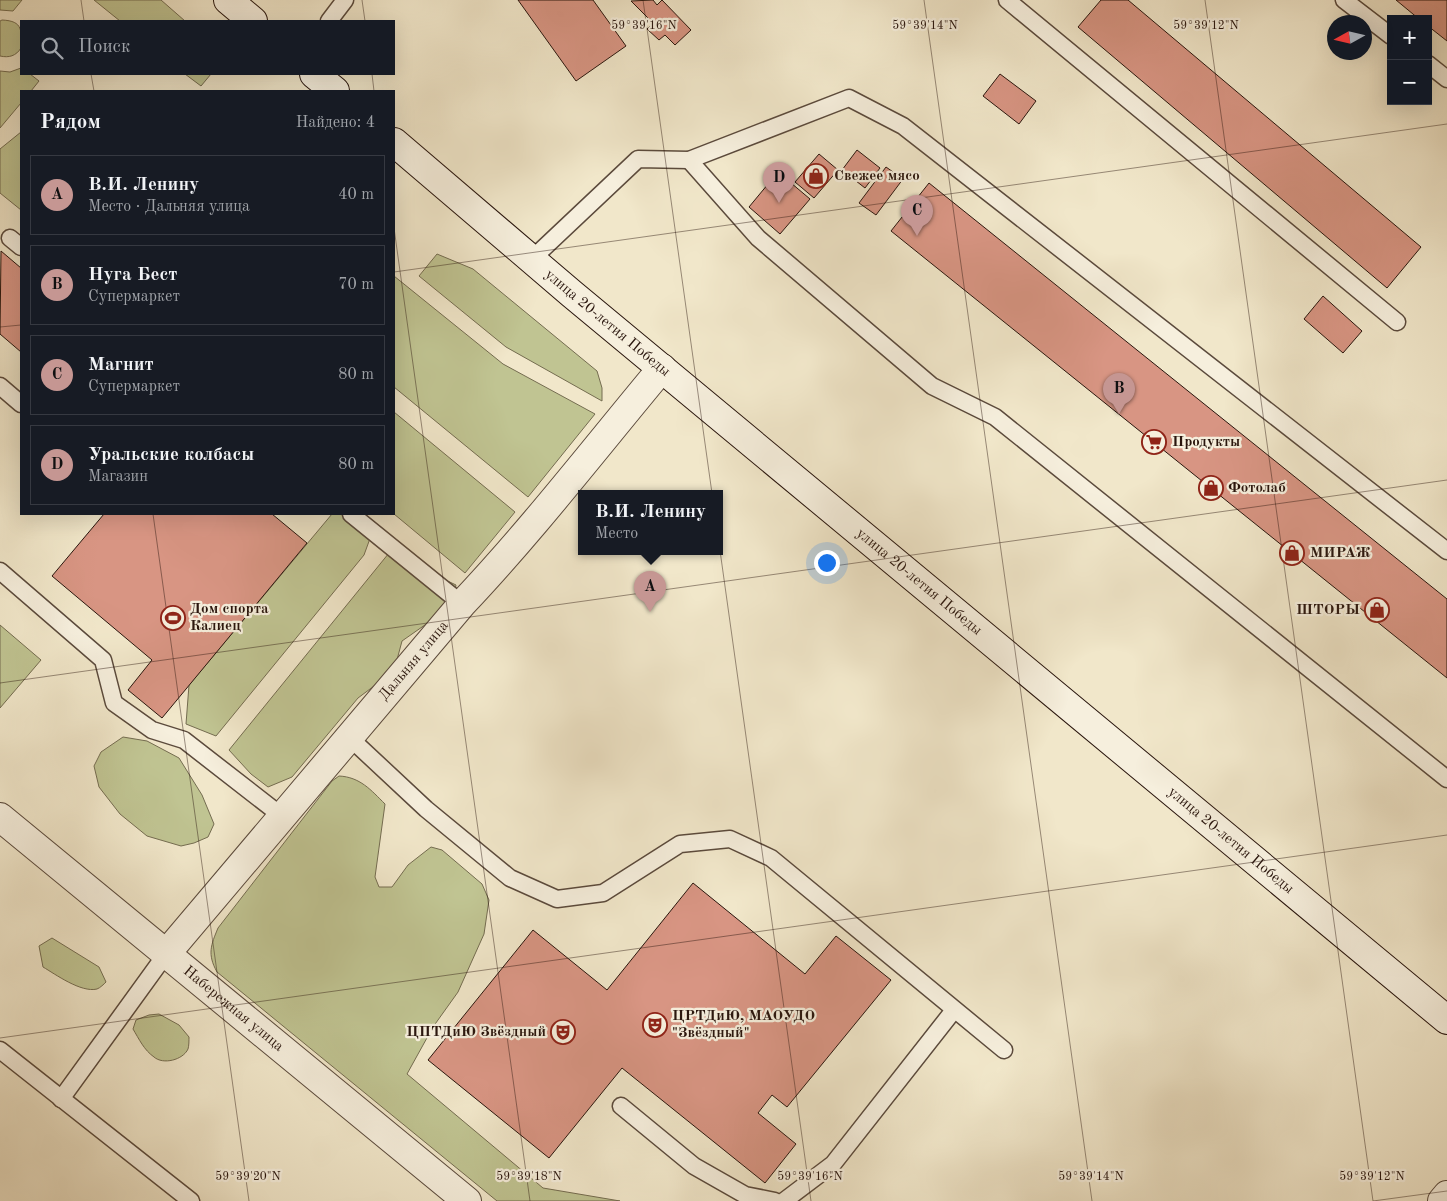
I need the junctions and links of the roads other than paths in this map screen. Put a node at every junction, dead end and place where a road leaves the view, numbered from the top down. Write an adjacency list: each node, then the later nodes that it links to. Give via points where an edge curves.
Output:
1 (228, 0): 5 (street)
2 (345, 0): 6 (lane)
3 (1007, 0): 15 (lane)
4 (1344, 0): 7 (lane)
5 (252, 20)
6 (330, 20)
7 (1387, 33)
8 (1432, 67): 10 (lane)
9 (315, 75): 11 (street)
10 (1447, 79)
11 (334, 90)
12 (395, 143): 14 (street, улица 20-летия Победы)
13 (689, 160): 14 (lane, via 638,159); 20 (lane, via 849,98 903,126); 24 (lane, via 758,238 932,386 995,417)
14 (532, 260): 16 (street, улица 20-летия Победы)
15 (1397, 322)
16 (662, 368): 22 (street, Дальняя улица); 29 (street, улица 20-летия Победы)
17 (2, 392): 18 (lane)
18 (20, 403)
19 (352, 515): 22 (lane)
20 (1447, 551)
21 (0, 571): 26 (lane, via 104,660 114,702 152,730 184,740)
22 (462, 604): 23 (street, Дальняя улица)
23 (350, 738): 26 (street, Дальняя улица); 28 (lane, via 426,809 510,878 557,899 603,893 680,844 730,840 770,858)
24 (1447, 779)
25 (0, 817): 27 (street, Набережная улица)
26 (283, 817): 27 (street, Дальняя улица)
27 (166, 954): 32 (lane); 36 (street, Набережная улица)
28 (954, 1010): 31 (lane); 38 (lane, via 833,1164)
29 (1447, 1020)
30 (0, 1050): 32 (lane)
31 (1004, 1050)
32 (61, 1099): 35 (lane)
33 (621, 1106): 37 (lane, via 694,1166 745,1195)
34 (1447, 1195): 39 (street)
35 (191, 1201)
36 (467, 1201)
37 (775, 1201)
38 (784, 1201)
39 (1442, 1201)

